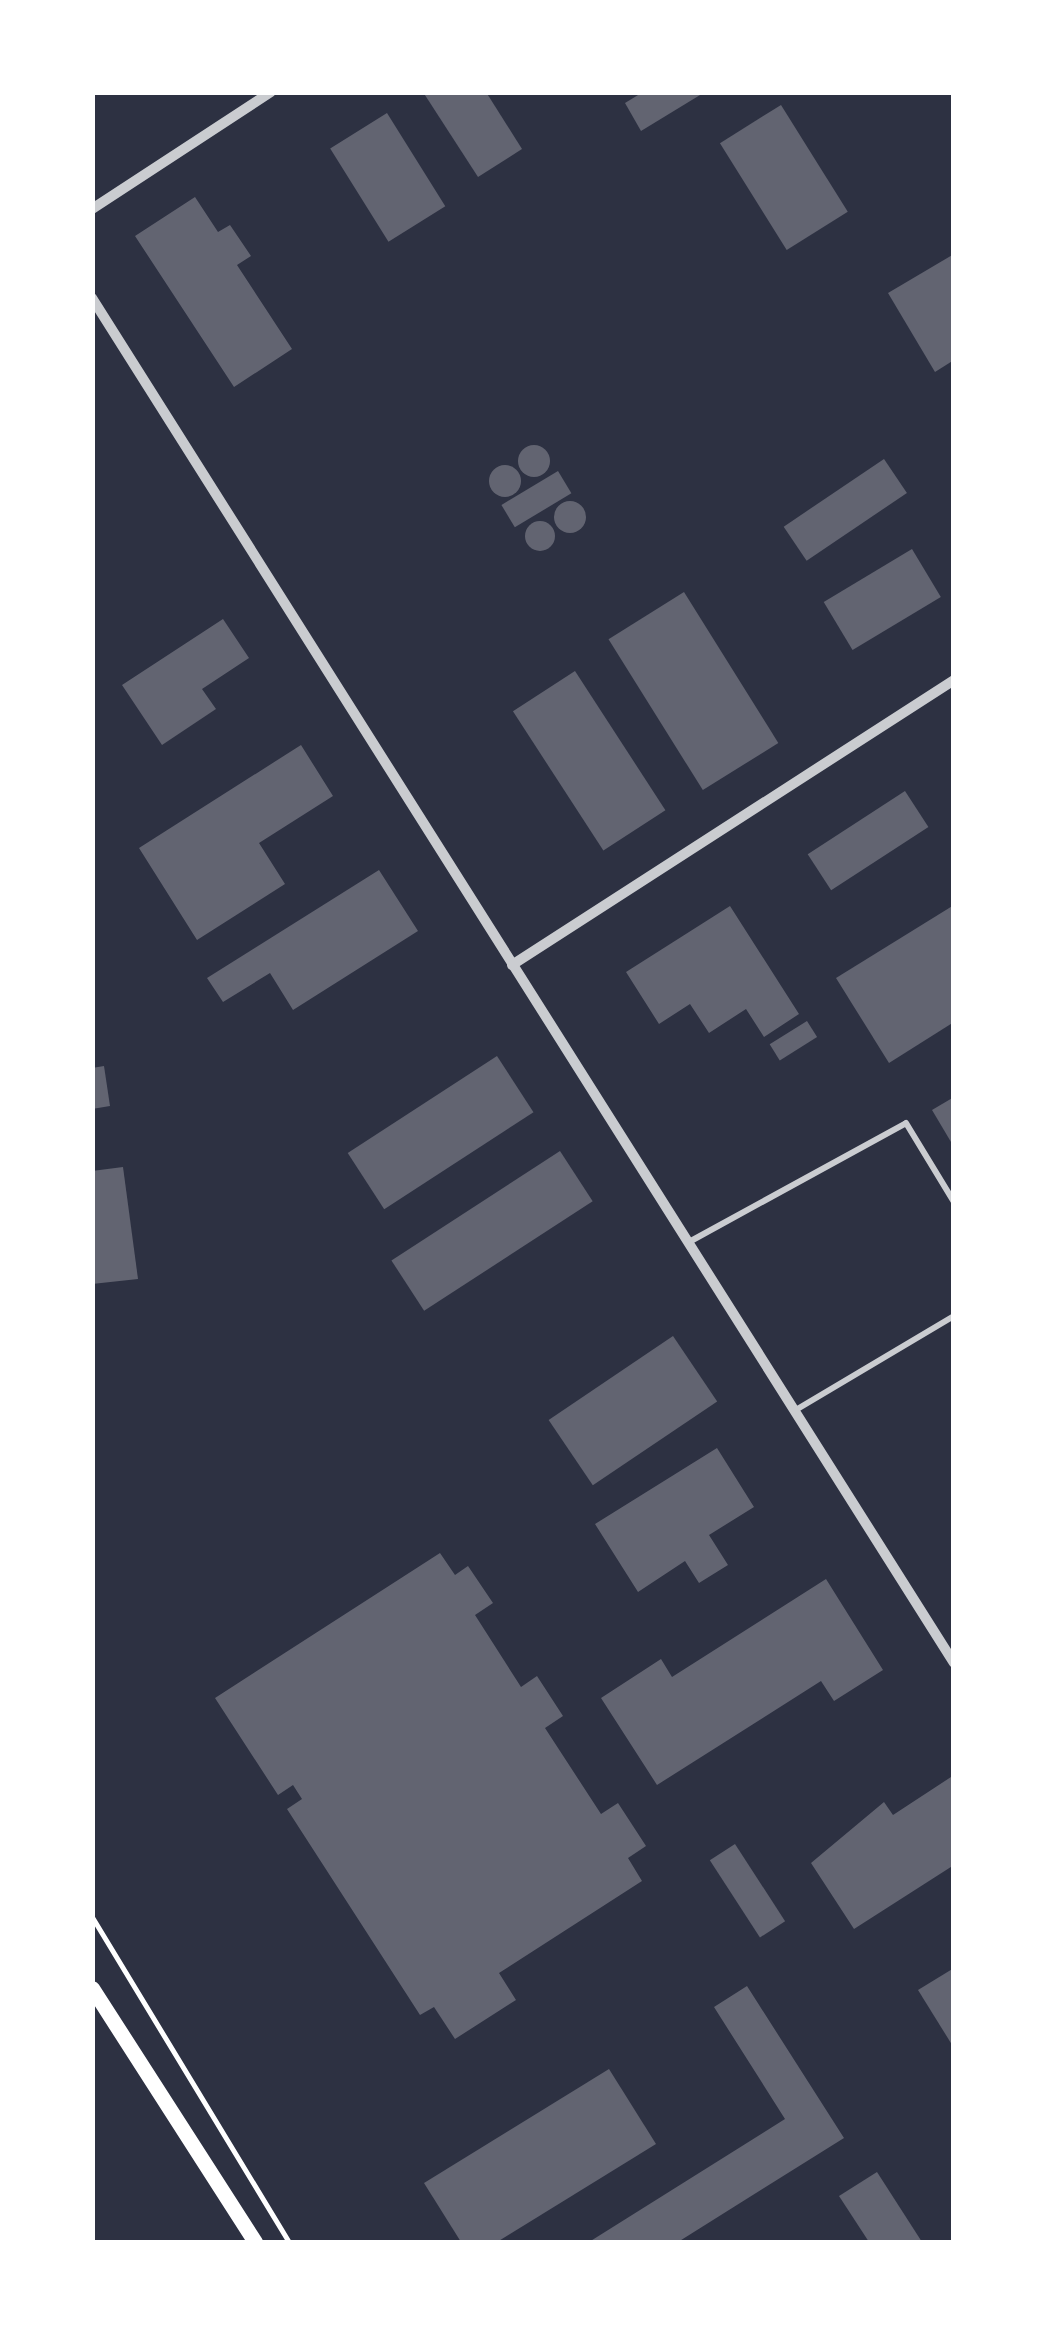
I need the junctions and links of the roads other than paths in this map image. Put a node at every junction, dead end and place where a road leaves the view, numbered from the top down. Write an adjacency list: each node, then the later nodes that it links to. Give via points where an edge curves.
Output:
1 (272, 92): 2 (street)
2 (92, 208)
3 (92, 298): 5 (street)
4 (954, 680): 5 (street)
5 (512, 965): 7 (street)
6 (954, 1202): 7 (lane, via 906,1123)
7 (686, 1243): 9 (street)
8 (954, 1316): 9 (lane)
9 (792, 1412): 10 (street)
10 (954, 1663)
11 (92, 1988): 12 (main road)
12 (254, 2242)

